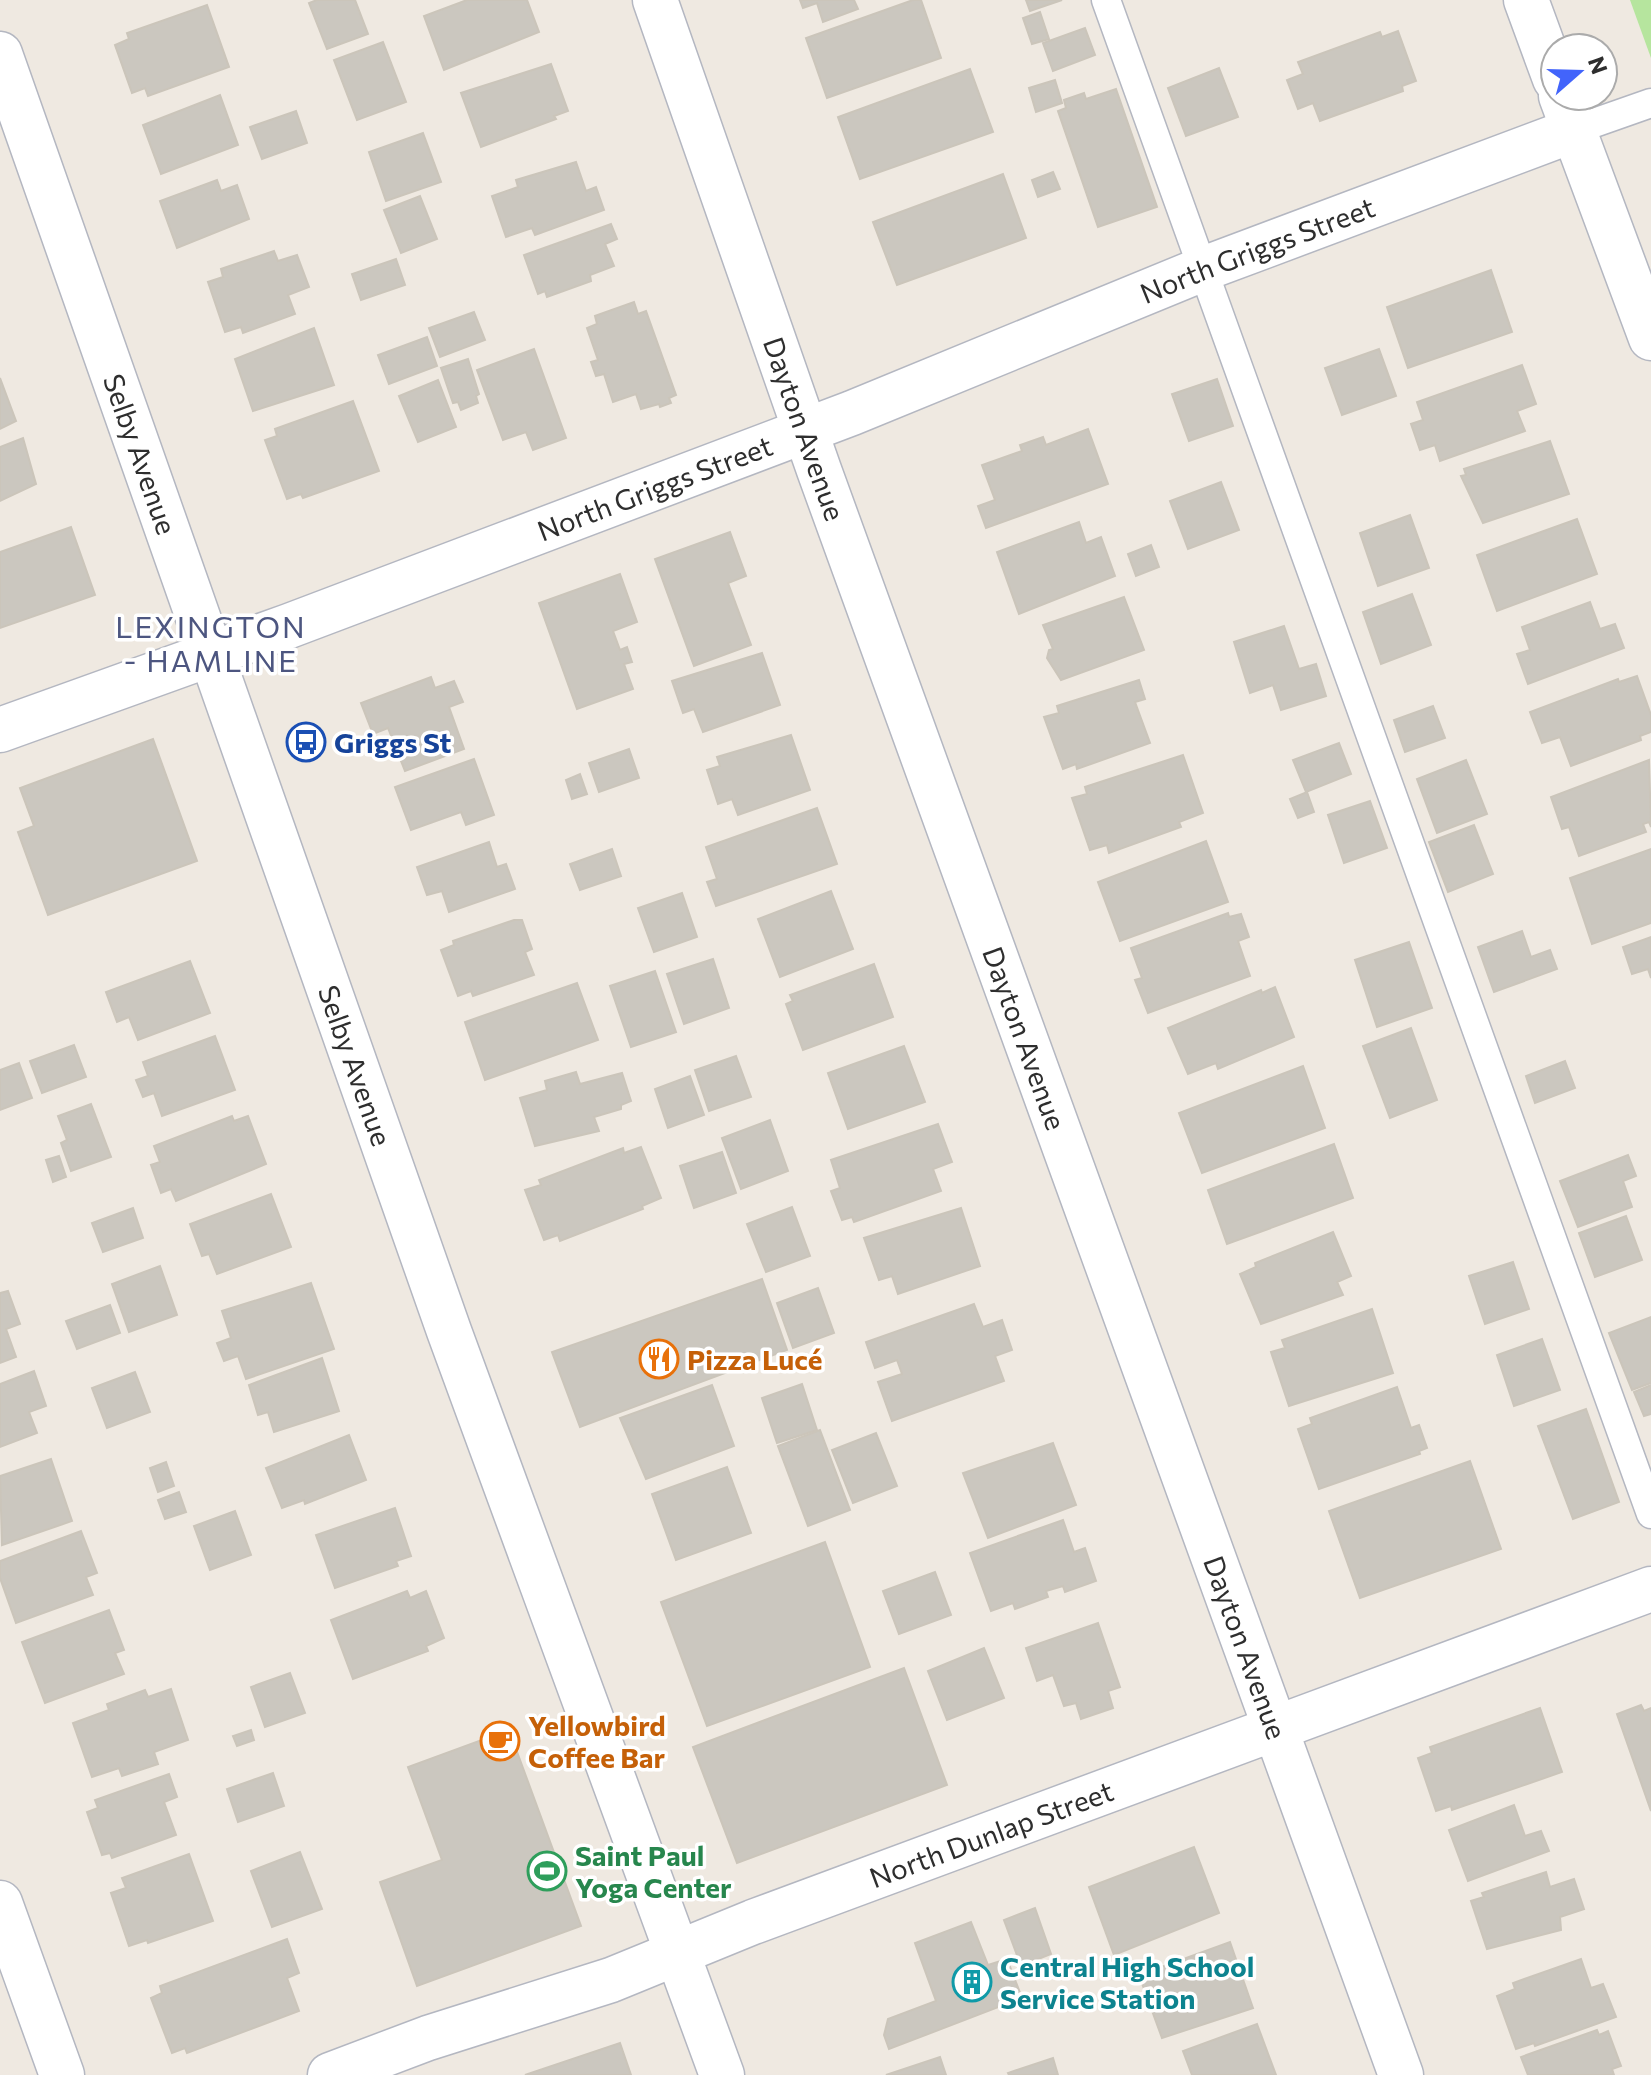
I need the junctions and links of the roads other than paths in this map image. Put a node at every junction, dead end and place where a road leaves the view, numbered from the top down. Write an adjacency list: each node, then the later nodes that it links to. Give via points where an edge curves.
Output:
1 (655, 0): 10 (street, Dayton Avenue)
2 (1106, 0): 8 (lane)
3 (1526, 0): 4 (street)
4 (1539, 35)
5 (0, 54): 11 (street, Selby Avenue, via 191,588)
6 (1651, 103): 7 (lane)
7 (1568, 113): 8 (street, North Griggs Street); 9 (street)
8 (1203, 269): 10 (street, North Griggs Street); 13 (lane)
9 (1651, 338)
10 (806, 431): 11 (street, North Griggs Street); 15 (street, Dayton Avenue)
11 (209, 655): 12 (street, North Griggs Street); 17 (street, Selby Avenue)
12 (0, 730)
13 (1651, 1514)
14 (1651, 1589): 15 (street, North Dunlap Street)
15 (1277, 1727): 17 (street, North Dunlap Street); 21 (street, Dayton Avenue)
16 (0, 1903): 18 (street)
17 (677, 1952): 19 (street, North Dunlap Street, via 611,1980); 20 (street, Selby Avenue)
18 (62, 2075)
19 (330, 2075)
20 (722, 2075)
21 (1401, 2075)

